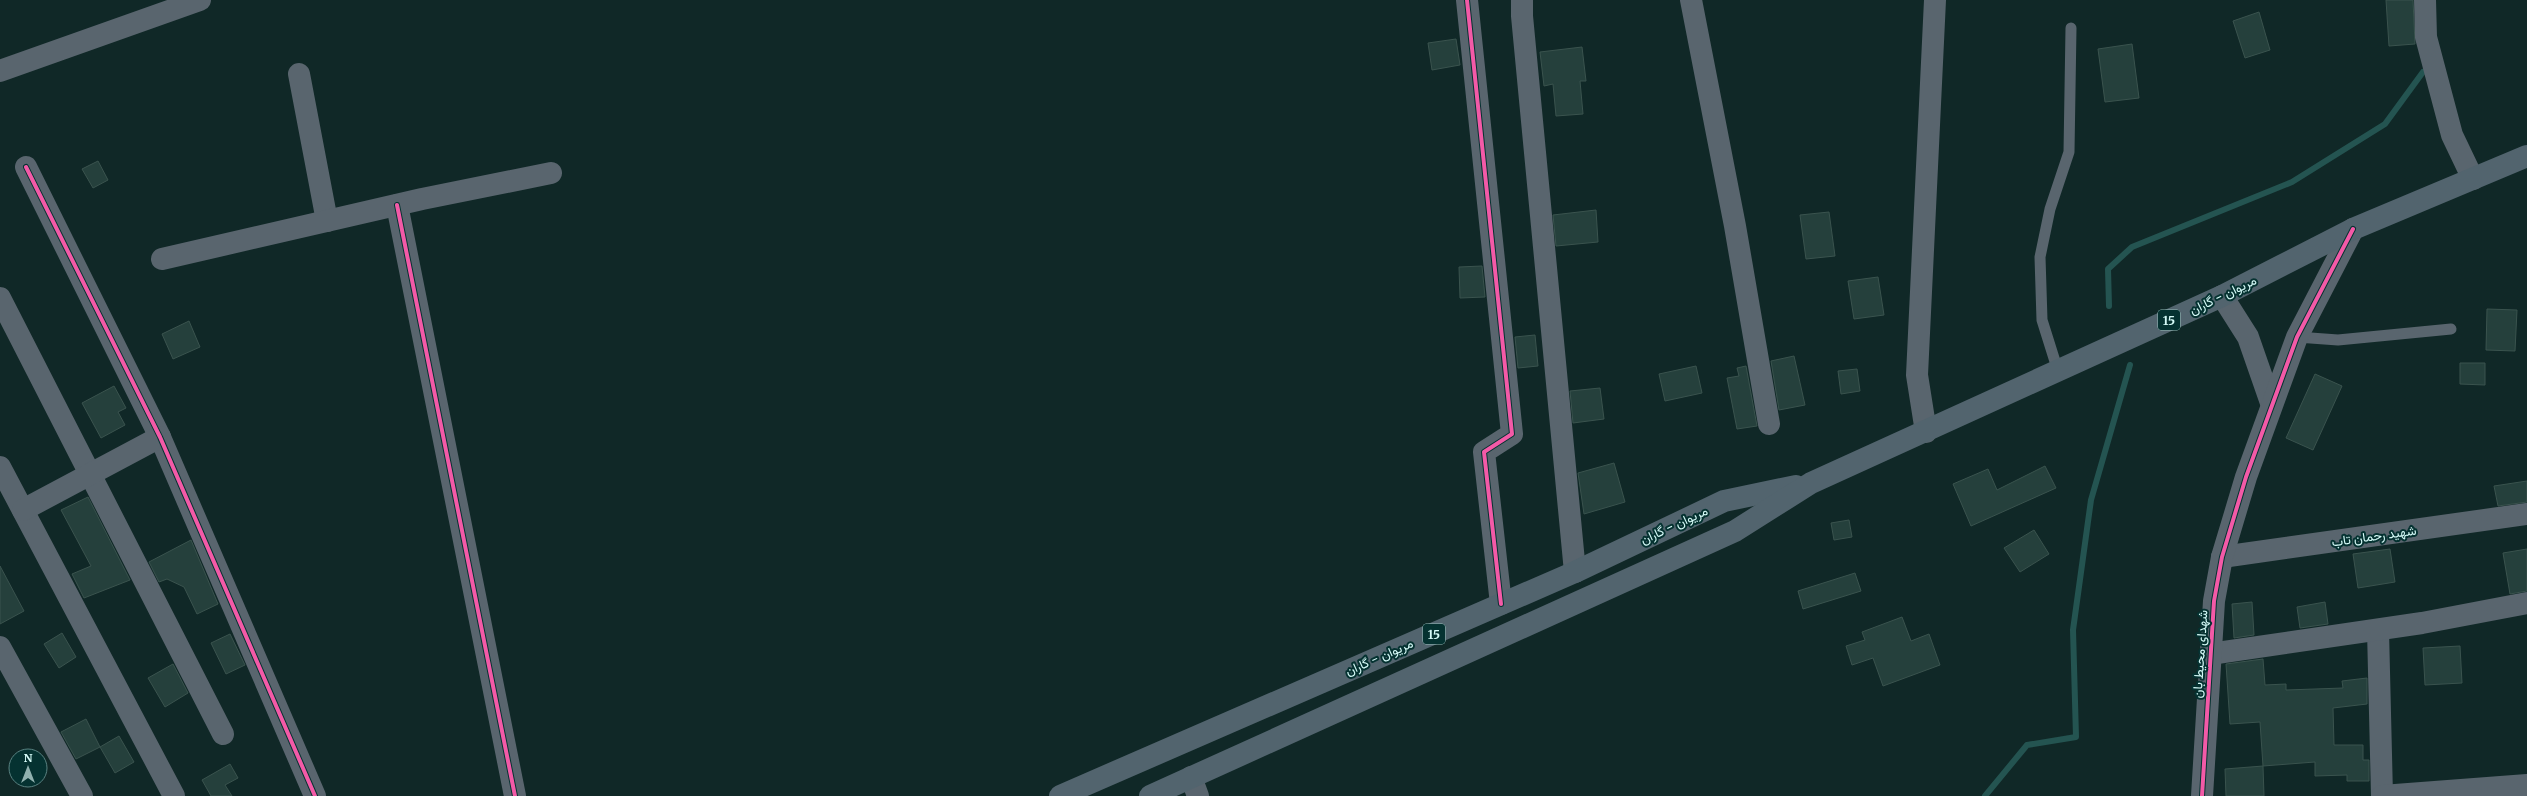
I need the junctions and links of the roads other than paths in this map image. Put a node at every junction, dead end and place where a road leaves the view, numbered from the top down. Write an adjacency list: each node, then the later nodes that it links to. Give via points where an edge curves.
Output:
1 (200, 0): 8 (street)
2 (1467, 0): 36 (street, via 1512,434 1484,452)
3 (1522, 0): 34 (street, via 1522,24)
4 (1691, 0): 24 (street, via 1735,226)
5 (1935, 0): 25 (street, via 1917,375)
6 (2424, 0): 13 (street, via 2426,37 2452,136)
7 (2071, 28): 22 (lane, via 2069,152 2050,209 2040,258 2042,320)
8 (0, 71)
9 (300, 74): 15 (street)
10 (2527, 156): 13 (main road, مریوان - گاران / 15)
11 (26, 167): 26 (street)
12 (552, 173): 14 (street)
13 (2473, 179): 16 (main road, مریوان - گاران / 15)
14 (397, 205): 15 (street); 46 (street)
15 (327, 221): 17 (street)
16 (2353, 229): 18 (main road, مریوان - گاران / 15); 21 (street, شهدای محیط بان)
17 (162, 259)
18 (2222, 296): 22 (main road, مریوان - گاران / 15); 23 (street, via 2248,337)
19 (0, 298): 28 (street)
20 (2451, 328): 21 (lane, via 2338,340)
21 (2297, 337): 23 (street, شهدای محیط بان)
22 (2058, 371): 25 (main road, مریوان - گاران / 15)
23 (2271, 403): 33 (street, شهدای محیط بان)
24 (1769, 424)
25 (1926, 432): 29 (main road, مریوان - گاران / 15)
26 (160, 437): 28 (street); 45 (street)
27 (0, 467): 30 (street)
28 (90, 473): 31 (street); 40 (street)
29 (1810, 483): 34 (main road, مریوان - گاران / 15, via 1724,501); 42 (main road, مریوان - گاران / 15, via 1735,531)
30 (6, 494): 31 (street)
31 (23, 510): 44 (street)
32 (2527, 514): 33 (street, شهید رحمان تاب)
33 (2222, 557): 39 (street, شهدای محیط بان, via 2214,601)
34 (1575, 572): 36 (main road, مریوان - گاران / 15)
35 (2527, 603): 37 (street)
36 (1501, 604): 47 (main road, مریوان - گاران / 15)
37 (2378, 630): 39 (street); 50 (street)
38 (0, 647): 43 (street)
39 (2210, 654): 49 (street, شهدای محیط بان)
40 (223, 734)
41 (2527, 785): 50 (street)
42 (1195, 787): 48 (main road, مریوان - گاران / 15)
43 (82, 796)
44 (174, 796)
45 (315, 796)
46 (514, 796)
47 (1060, 796)
48 (1150, 796)
49 (2202, 796)
50 (2382, 796)

